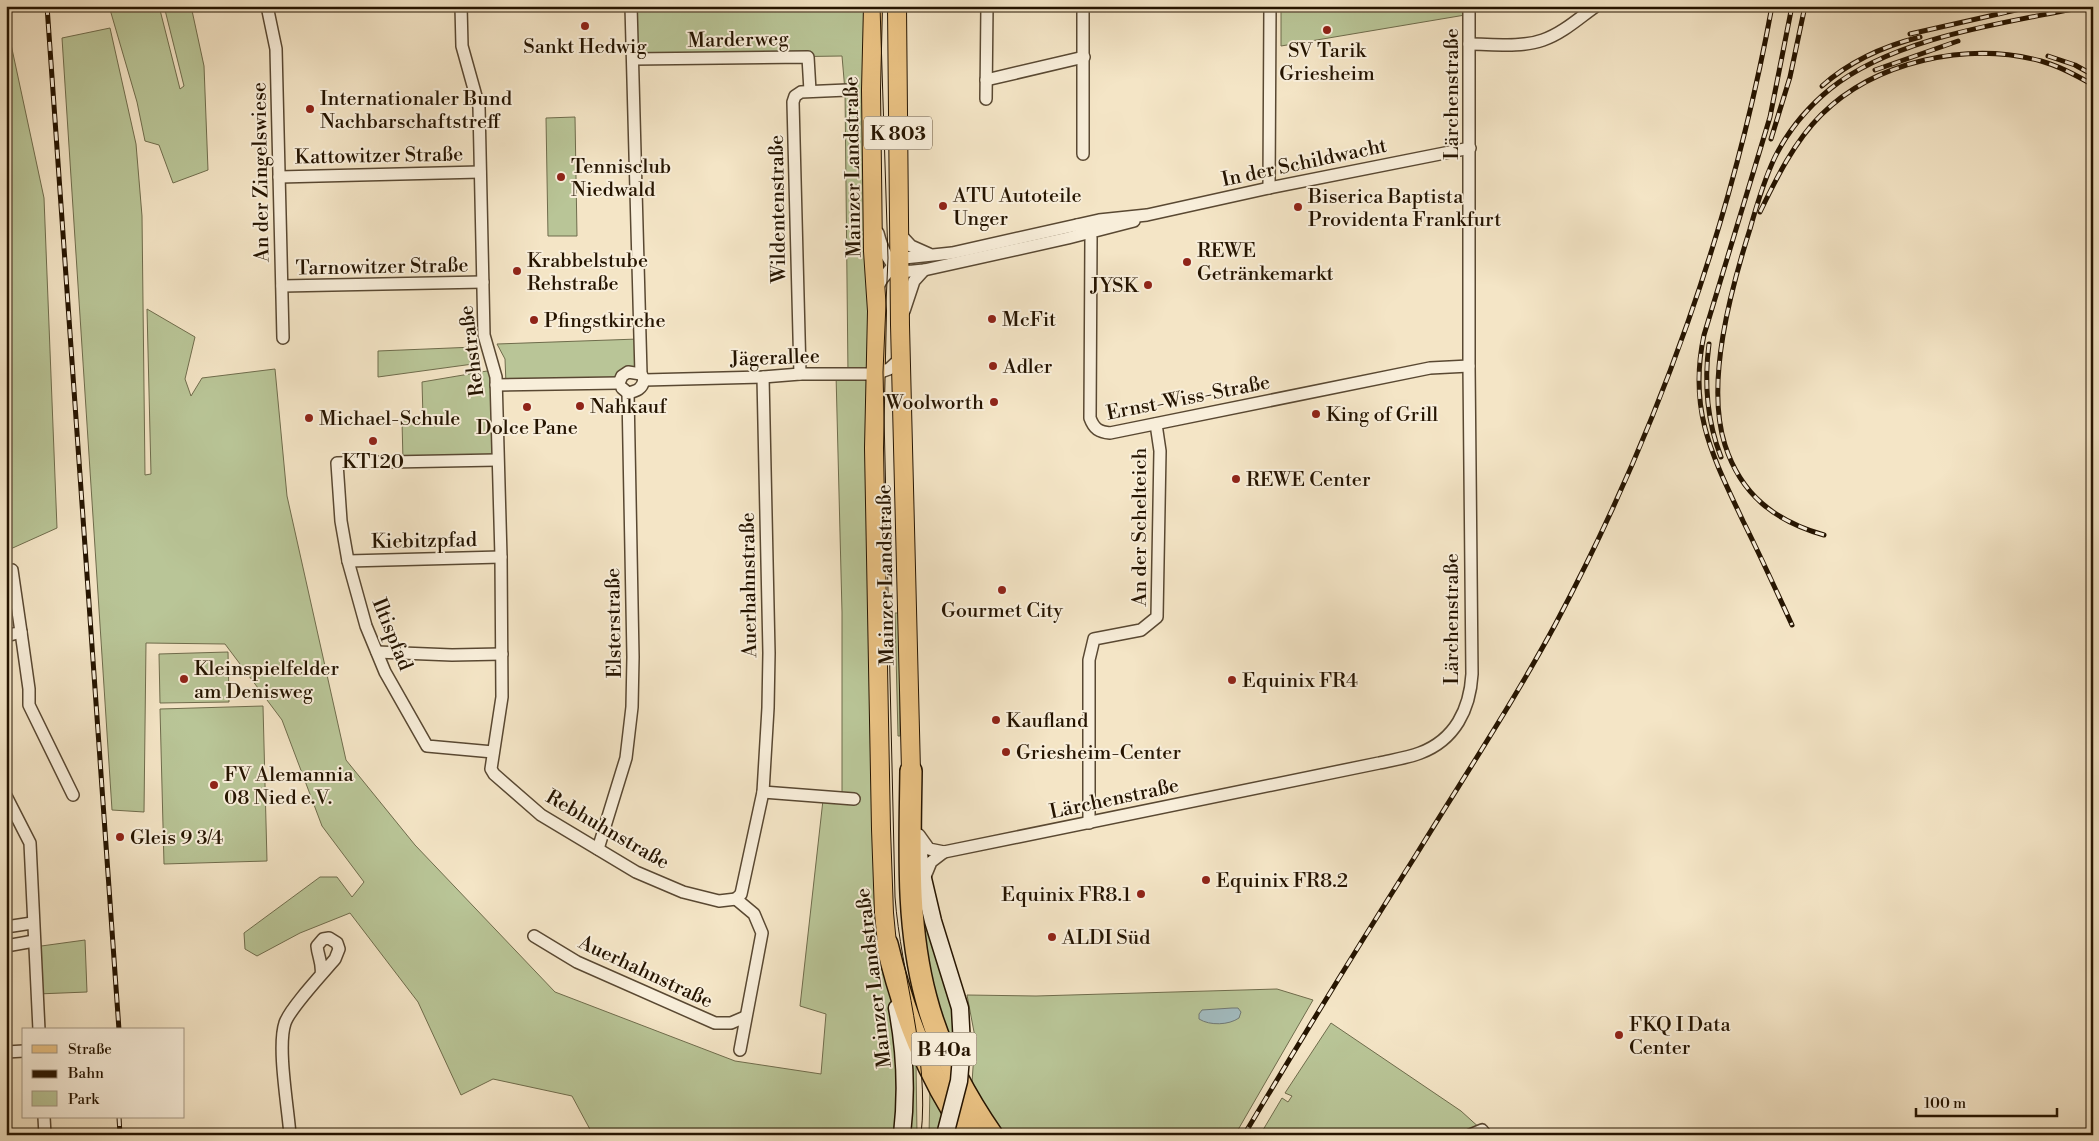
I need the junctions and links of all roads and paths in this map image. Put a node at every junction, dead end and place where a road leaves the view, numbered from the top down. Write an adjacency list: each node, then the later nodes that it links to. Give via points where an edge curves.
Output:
1 (267, 6): 21 (street, An der Zingelswiese, via 276,49)
2 (461, 6): 20 (street, Rehstraße, via 462,46 479,106)
3 (631, 6): 13 (street)
4 (873, 6): 24 (main road, Mainzer Landstraße / K 803)
5 (897, 6): 26 (main road, Mainzer Landstraße / K 803)
6 (987, 6): 14 (street)
7 (1083, 6): 12 (street)
8 (1270, 6): 22 (street)
9 (1469, 6): 11 (street, Lärchenstraße)
10 (1596, 6): 11 (street, via 1559,33 1542,40)
11 (1469, 44): 18 (street, Lärchenstraße)
12 (1084, 57): 14 (street); 19 (street)
13 (633, 59): 16 (street, Marderweg, via 808,57); 42 (street)
14 (986, 80): 17 (street)
15 (847, 90): 16 (street)
16 (810, 91): 40 (street, Wildentenstraße, via 801,92 793,102)
17 (986, 99)
18 (1470, 148): 22 (street, In der Schildwacht); 39 (street, Lärchenstraße)
19 (1084, 154)
20 (480, 172): 21 (street, Kattowitzer Straße); 33 (street, Rehstraße)
21 (279, 177): 34 (street, An der Zingelswiese)
22 (1269, 188): 23 (street, In der Schildwacht)
23 (1147, 215): 25 (street, In der Schildwacht); 27 (street, In der Schildwacht)
24 (873, 217): 31 (street, via 883,251); 35 (main road, Mainzer Landstraße / K 803)
25 (1077, 225): 27 (street); 30 (street, In der Schildwacht)
26 (899, 233): 30 (street, via 911,246); 31 (main road, Mainzer Landstraße / K 803)
27 (1090, 233): 28 (street, In der Schildwacht); 29 (street, Ernst-Wiss-Straße)
28 (1068, 238): 29 (street, via 1081,240); 32 (street, In der Schildwacht)
29 (1090, 247): 47 (street, Ernst-Wiss-Straße, via 1092,424 1100,432 1110,433)
30 (934, 255): 31 (street, In der Schildwacht)
31 (898, 265): 32 (street, In der Schildwacht, via 904,271); 35 (street, via 882,279); 36 (main road, Mainzer Landstraße)
32 (924, 270): 36 (street, via 914,281)
33 (483, 282): 34 (street, Tarnowitzer Straße); 45 (street, Rehstraße, via 484,335 494,363)
34 (282, 286): 37 (street, An der Zingelswiese)
35 (876, 290): 41 (main road, Mainzer Landstraße)
36 (900, 325): 38 (main road, Mainzer Landstraße)
37 (283, 338)
38 (902, 358): 41 (street, Jägerallee, via 889,369); 57 (main road, Mainzer Landstraße)
39 (1469, 366): 47 (street, Ernst-Wiss-Straße, via 1430,368); 63 (street, Lärchenstraße, via 1472,674 1469,702 1454,728 1444,740 1419,754)
40 (800, 374): 41 (street, Jägerallee); 43 (street, Jägerallee)
41 (875, 374): 72 (main road, Mainzer Landstraße, via 881,846)
42 (643, 377): 43 (street, Jägerallee); 44 (street, Jägerallee, via 628,372); 46 (street, via 643,385 638,391)
43 (762, 377): 58 (street, Auerhahnstraße, via 769,653)
44 (619, 383): 45 (street, Jägerallee); 46 (street)
45 (496, 385): 48 (street, Rehstraße)
46 (628, 392): 64 (street, Elsterstraße, via 634,657 632,707 626,758)
47 (1156, 424): 63 (street, An der Schelteich, via 1160,450 1157,617 1140,630 1094,639 1092,645 1089,660)
48 (497, 460): 49 (street, Rehstraße); 50 (street, Iltispfad, via 337,464)
49 (501, 557): 50 (street, Kiebitzpfad); 55 (street, Rehstraße)
50 (348, 561): 54 (street, Iltispfad, via 366,626)
51 (12, 570): 52 (street)
52 (21, 632): 53 (street); 59 (street, via 30,689 29,705)
53 (6, 636)
54 (377, 652): 55 (street); 56 (street, Iltispfad, via 427,746)
55 (502, 654): 56 (street, Rehstraße, via 502,697)
56 (492, 752): 64 (street, Rebhuhnstraße, via 491,769 494,774 541,815)
57 (911, 771): 62 (main road, Mainzer Landstraße); 86 (highway, B 40a, via 912,914 926,998 950,1065)
58 (763, 792): 60 (street); 67 (street, Auerhahnstraße, via 751,855 741,894)
59 (73, 795)
60 (854, 799)
61 (7, 801): 68 (street, via 30,843)
62 (914, 820): 65 (street, via 924,844 929,849); 66 (main road, Mainzer Landstraße)
63 (1089, 823): 65 (street, Lärchenstraße)
64 (598, 849): 67 (street, Rebhuhnstraße, via 636,872 683,892 718,901)
65 (944, 852): 66 (street, via 931,862)
66 (923, 881): 84 (main road, Mainzer Landstraße, bridge, via 960,1008 962,1045 959,1081)
67 (736, 898): 75 (street, via 754,914 762,933)
68 (32, 923): 69 (street); 71 (street)
69 (6, 927)
70 (534, 936): 75 (street, Auerhahnstraße, via 605,976 715,1023 731,1023)
71 (34, 941): 73 (street); 76 (street)
72 (887, 944): 83 (main road, Mainzer Landstraße, via 904,1053); 85 (highway, B 40a, via 915,1038 941,1092)
73 (6, 946)
74 (321, 975): 82 (street, via 286,1021 284,1029 282,1052)
75 (746, 1017): 77 (street)
76 (38, 1028)
77 (740, 1050)
78 (22, 1051): 79 (street)
79 (6, 1052)
80 (44, 1118): 81 (street)
81 (45, 1135)
82 (290, 1135)
83 (902, 1135)
84 (945, 1135)
85 (968, 1135)
86 (992, 1135)
87 (1470, 1135): 88 (street, via 1482,1130)
88 (1486, 1135)

